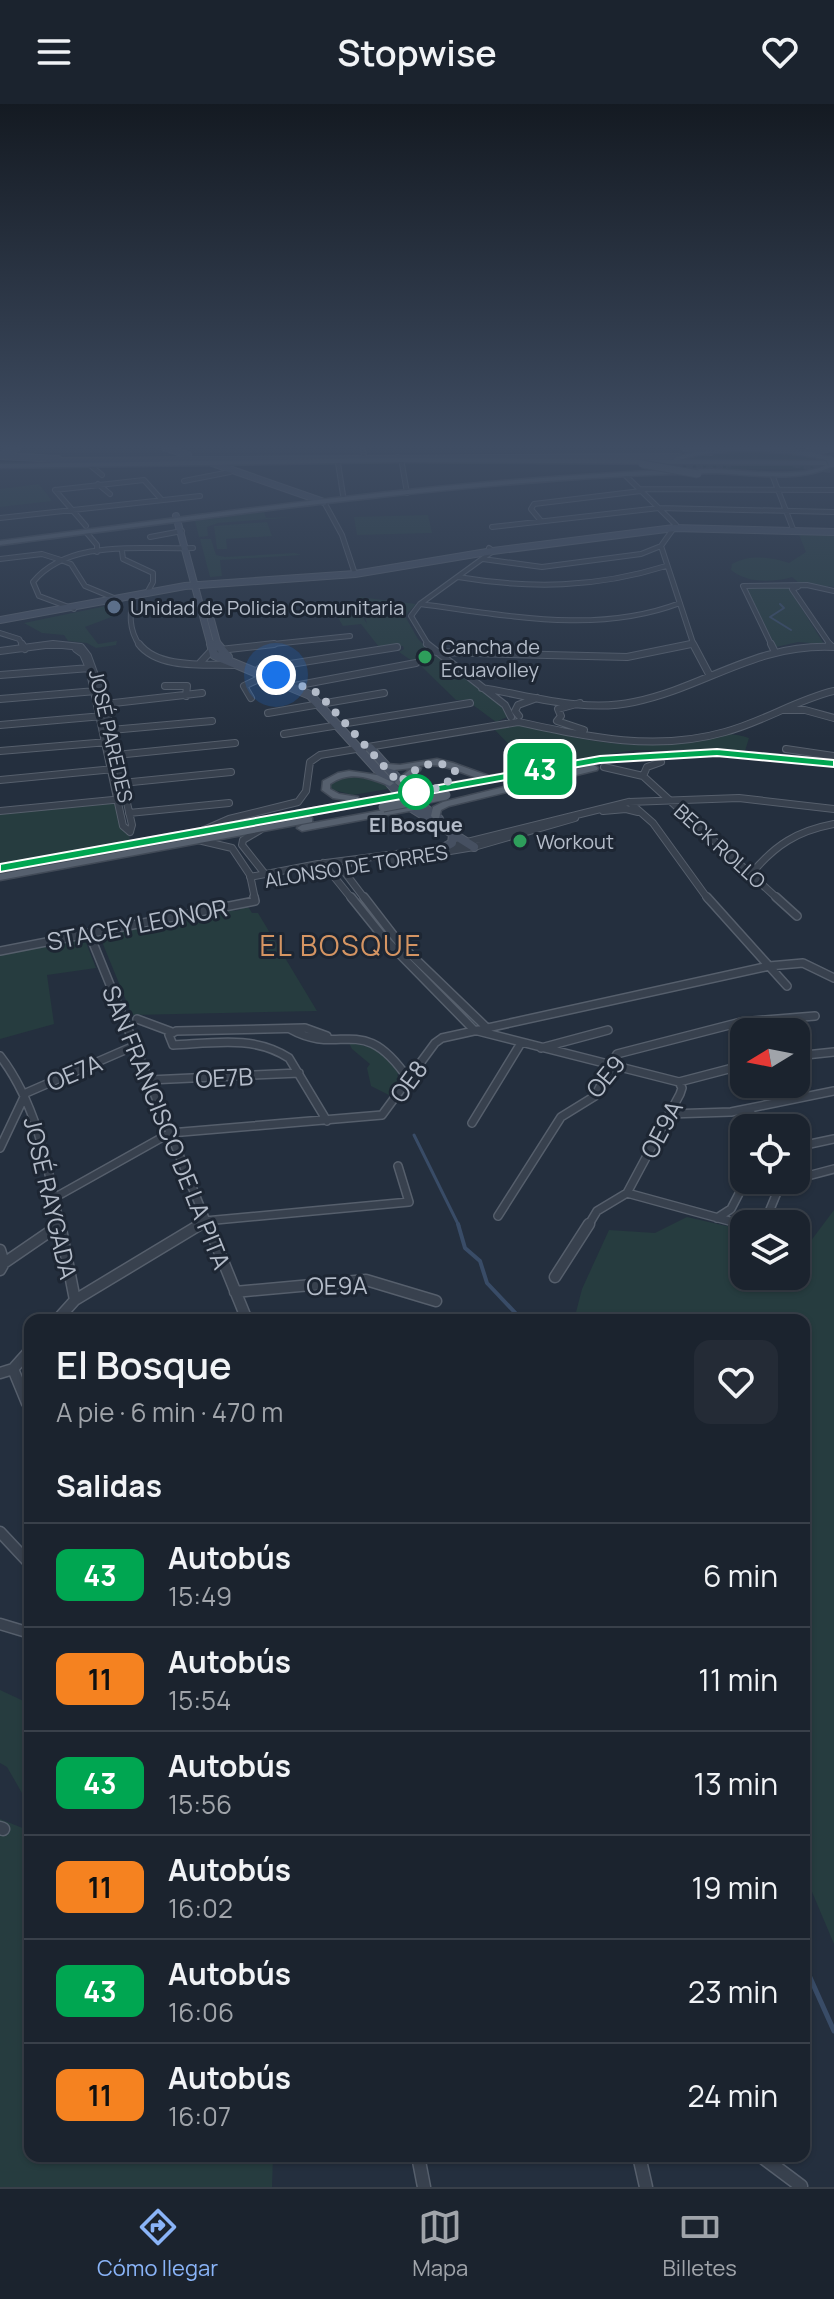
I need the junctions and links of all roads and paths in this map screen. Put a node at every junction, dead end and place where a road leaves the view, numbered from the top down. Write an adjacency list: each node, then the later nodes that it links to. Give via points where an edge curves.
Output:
1 (97, 545): 9 (street)
2 (189, 545): 6 (main road)
3 (344, 545): 14 (street)
4 (529, 545): 7 (main road)
5 (661, 546): 10 (street, via 641,554 542,567); 13 (street)
6 (190, 548): 8 (street); 16 (main road)
7 (491, 550): 10 (main road); 14 (main road)
8 (122, 551): 9 (street); 19 (street, via 123,559 153,573)
9 (100, 552): 12 (street)
10 (482, 556): 14 (main road); 15 (street)
11 (0, 559): 12 (street, via 42,554)
12 (61, 560): 21 (street, via 71,564 85,586); 24 (street, via 40,572 33,588 45,599)
13 (666, 566): 15 (street, via 628,579 554,588); 22 (street)
14 (354, 572): 16 (main road)
15 (458, 577): 23 (street)
16 (198, 584): 19 (main road); 33 (main road)
17 (807, 585): 18 (street); 31 (street, via 792,589); 34 (street, via 743,587)
18 (834, 591)
19 (147, 593): 20 (main road)
20 (133, 595): 21 (main road); 38 (street, via 128,616 133,641 162,658)
21 (118, 598): 24 (main road)
22 (680, 603): 23 (street, via 653,615 596,623); 28 (street)
23 (420, 604): 36 (street, via 411,616 420,636)
24 (72, 608): 25 (main road)
25 (0, 622)
26 (0, 633): 32 (street, via 19,639)
27 (350, 636): 33 (street)
28 (693, 643): 36 (street, via 627,657); 42 (street)
29 (68, 646): 32 (street); 35 (street); 40 (street, JOSÉ PAREDES, via 81,651)
30 (397, 647): 41 (street)
31 (832, 647): 34 (street)
32 (25, 649): 35 (street)
33 (215, 650): 38 (street); 39 (main road); 41 (main road)
34 (774, 650): 42 (street)
35 (0, 652)
36 (436, 652): 46 (street)
37 (416, 663): 44 (street)
38 (199, 664): 39 (street)
39 (233, 665): 41 (main road)
40 (92, 668): 43 (street); 47 (street, JOSÉ PAREDES)
41 (262, 672): 44 (main road); 52 (street, via 244,686)
42 (709, 672): 55 (street, via 634,702)
43 (0, 675)
44 (298, 685): 58 (main road)
45 (165, 686): 51 (street, via 187,686)
46 (482, 688): 53 (street); 63 (street, via 508,708)
47 (97, 691): 54 (street); 57 (street, JOSÉ PAREDES); 62 (street, JOSÉ PAREDES)
48 (834, 691): 59 (street)
49 (202, 693): 51 (street)
50 (384, 693): 58 (street)
51 (186, 696): 57 (street)
52 (251, 698)
53 (548, 698): 55 (street); 65 (street, via 522,702 515,709)
54 (0, 699)
55 (580, 702): 71 (street, via 558,709 557,721)
56 (470, 703): 67 (street)
57 (105, 704): 61 (street, JOSÉ PAREDES)
58 (323, 704): 60 (street); 67 (main road)
59 (774, 711): 64 (street, via 801,710); 65 (street, via 719,734 666,742 609,741)
60 (268, 713)
61 (107, 715): 62 (street); 70 (street, JOSÉ PAREDES)
62 (99, 716): 68 (street); 73 (street, JOSÉ PAREDES)
63 (510, 718): 65 (street); 69 (street)
64 (834, 718)
65 (520, 720): 69 (street)
66 (212, 721): 70 (street)
67 (343, 724): 72 (street); 75 (main road)
68 (0, 725)
69 (493, 725): 75 (street)
70 (111, 730): 73 (street, JOSÉ PAREDES)
71 (584, 730)
72 (284, 734)
73 (109, 742): 77 (street); 78 (street, JOSÉ PAREDES); 84 (street, JOSÉ PAREDES)
74 (235, 743): 78 (street)
75 (365, 748): 82 (main road); 91 (main road); 110 (street, via 312,759 303,798 291,805 229,819)
76 (786, 749): 79 (street)
77 (0, 751)
78 (116, 755): 84 (street, JOSÉ PAREDES)
79 (834, 756)
80 (661, 762): 83 (main road); 85 (main road, via 732,761); 88 (street, via 647,767)
81 (834, 763): 87 (main road, via 672,754)
82 (387, 767): 87 (main road, via 439,762 475,775); 91 (main road)
83 (599, 768): 88 (street); 92 (main road); 105 (main road, via 446,804 436,809)
84 (115, 769): 89 (street); 90 (street, JOSÉ PAREDES); 93 (street, JOSÉ PAREDES)
85 (834, 771)
86 (231, 772): 90 (street)
87 (504, 776): 92 (main road)
88 (643, 776): 95 (street, BECK ROLLO)
89 (0, 780)
90 (122, 783): 94 (street, JOSÉ PAREDES)
91 (394, 783): 92 (main road, via 424,765 452,768 455,776); 97 (main road, via 350,773 335,776 324,786 336,796); 99 (main road)
92 (441, 791): 97 (main road, bridge)
93 (117, 799): 94 (street); 101 (street); 103 (street, JOSÉ PAREDES, via 123,826 130,832)
94 (126, 799): 103 (street, JOSÉ PAREDES)
95 (668, 800): 98 (street, ALONSO DE TORRES); 100 (street, ALONSO DE TORRES, via 757,799); 118 (street, BECK ROLLO)
96 (229, 803): 103 (street)
97 (385, 804): 99 (main road); 107 (main road); 108 (main road); 110 (main road)
98 (631, 804): 102 (street, ALONSO DE TORRES); 104 (street); 112 (street, ALONSO DE TORRES)
99 (417, 809): 105 (main road); 109 (main road)
100 (834, 809)
101 (0, 811)
102 (603, 811): 104 (street, ALONSO DE TORRES); 112 (street, ALONSO DE TORRES)
103 (129, 813)
104 (644, 814): 124 (street, via 694,883)
105 (436, 816): 112 (main road)
106 (834, 824): 118 (street, via 784,839)
107 (264, 829): 108 (main road); 110 (main road); 111 (street, ALONSO DE TORRES)
108 (283, 831): 111 (main road)
109 (453, 835): 112 (main road); 113 (main road, via 452,843)
110 (200, 836): 116 (main road); 119 (main road); 120 (street, ALONSO DE TORRES, via 232,848)
111 (249, 836): 117 (street, ALONSO DE TORRES, via 242,845)
112 (475, 844): 113 (street, ALONSO DE TORRES); 114 (street, ALONSO DE TORRES, via 416,858)
113 (443, 848): 115 (street, ALONSO DE TORRES)
114 (348, 865): 115 (street, ALONSO DE TORRES); 133 (street, via 343,870 401,945)
115 (325, 866): 117 (street, ALONSO DE TORRES); 120 (street, ALONSO DE TORRES); 131 (street, via 384,938)
116 (0, 868)
117 (265, 874): 120 (street, ALONSO DE TORRES)
118 (751, 874): 121 (street, BECK ROLLO)
119 (0, 877)
120 (251, 879): 122 (street, STACEY LEONOR, via 256,898 251,902)
121 (797, 916)
122 (89, 933): 123 (street, STACEY LEONOR); 137 (street, SAN FRANCISCO DE LA PITA)
123 (0, 951)
124 (769, 966): 125 (street, via 803,963); 126 (street); 133 (street)
125 (834, 978)
126 (787, 986)
127 (815, 1016): 142 (street, OE9, via 741,1022 619,1052)
128 (137, 1019): 134 (street)
129 (236, 1029): 130 (street); 134 (street); 135 (street)
130 (259, 1029): 135 (street); 146 (street, via 290,1029 305,1037 382,1047)
131 (474, 1030): 133 (street); 146 (street, OE8, via 435,1043)
132 (608, 1030): 138 (street)
133 (487, 1031): 136 (street)
134 (172, 1032): 135 (street, via 173,1045)
135 (246, 1040): 144 (street, via 285,1055)
136 (521, 1043): 138 (street); 154 (street)
137 (134, 1046): 145 (street, SAN FRANCISCO DE LA PITA); 149 (street, OE7A)
138 (540, 1048): 142 (street)
139 (834, 1052): 140 (street)
140 (810, 1055)
141 (0, 1056): 149 (street, JOSÉ RAYGADA)
142 (609, 1065): 147 (street); 165 (street, OE9, via 595,1096 561,1117)
143 (730, 1069): 147 (street, OE9A)
144 (299, 1073): 145 (street, OE7B); 153 (street)
145 (149, 1080): 155 (street, SAN FRANCISCO DE LA PITA)
146 (409, 1080): 153 (street, OE8, via 382,1115)
147 (679, 1082): 151 (street, OE9A, via 682,1089)
148 (834, 1091): 150 (street)
149 (26, 1093): 158 (street, OE7A); 164 (street, JOSÉ RAYGADA)
150 (747, 1109): 151 (street, via 700,1118); 152 (street)
151 (669, 1114): 162 (street, OE9A)
152 (752, 1114)
153 (327, 1121): 155 (street, OE8)
154 (472, 1123)
155 (170, 1133): 164 (street, OE8); 167 (street, SAN FRANCISCO DE LA PITA)
156 (834, 1139): 157 (street)
157 (810, 1144)
158 (0, 1148)
159 (398, 1166): 167 (street, via 409,1202)
160 (834, 1169): 161 (street)
161 (810, 1176)
162 (627, 1193): 166 (street); 172 (street, via 593,1215)
163 (739, 1194): 166 (street, via 731,1209)
164 (54, 1198): 169 (street, JOSÉ RAYGADA)
165 (498, 1216)
166 (716, 1218): 168 (street)
167 (205, 1221): 173 (street, SAN FRANCISCO DE LA PITA); 174 (street)
168 (730, 1222)
169 (58, 1226): 171 (street); 174 (street, JOSÉ RAYGADA)
170 (0, 1250): 171 (street)
171 (2, 1266)
172 (555, 1277)
173 (235, 1292): 175 (street, OE9A, via 366,1280); 177 (street, SAN FRANCISCO DE LA PITA)
174 (75, 1300): 176 (street)
175 (436, 1301)
176 (62, 1314)
177 (244, 1314)
178 (24, 1357): 179 (street)
179 (13, 1369): 180 (street); 181 (street)
180 (0, 1373)
181 (24, 1396)
182 (0, 1532): 183 (street)
183 (24, 1558)
184 (0, 1624): 185 (street)
185 (24, 1631)
186 (419, 2162): 190 (street)
187 (640, 2162): 191 (street)
188 (769, 2162): 189 (street)
189 (801, 2186)
190 (424, 2187)
191 (646, 2187)

